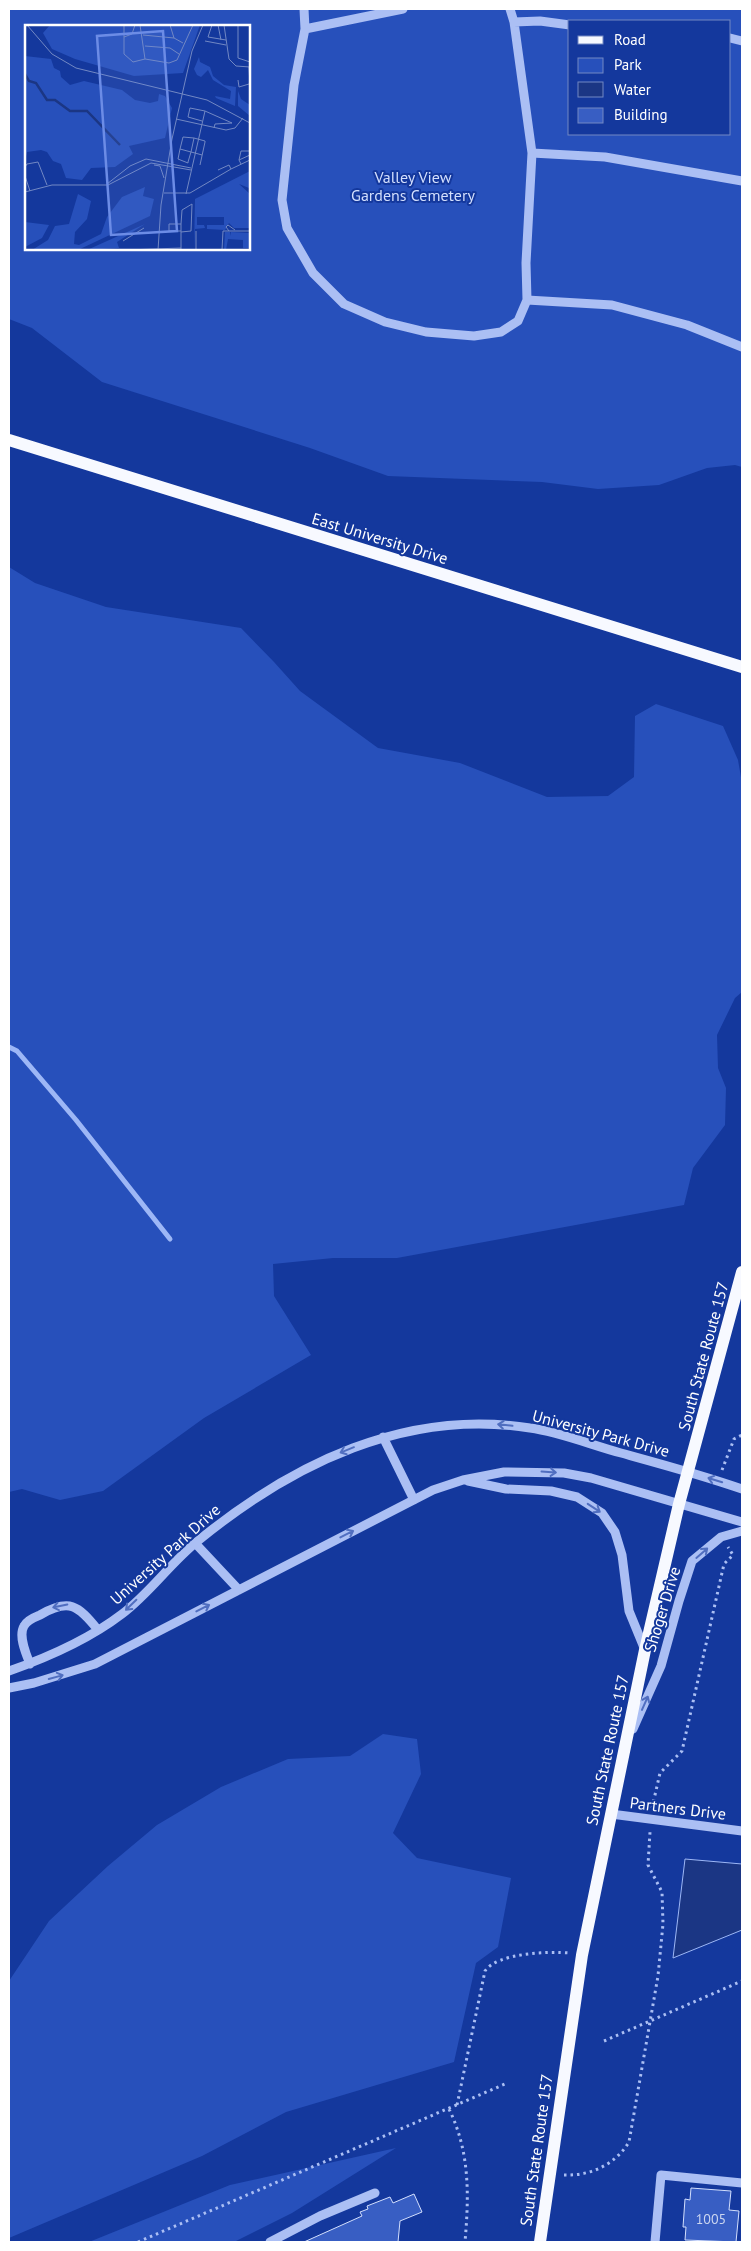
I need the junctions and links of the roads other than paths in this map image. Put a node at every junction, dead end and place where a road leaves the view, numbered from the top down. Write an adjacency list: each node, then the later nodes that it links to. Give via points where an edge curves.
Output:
1 (304, 9): 6 (street)
2 (403, 9): 6 (street)
3 (510, 9): 4 (street)
4 (514, 22): 5 (street); 7 (street)
5 (568, 25)
6 (305, 29): 9 (street, via 294,85 282,200 287,228 313,273 344,304 385,322 426,332 474,336 501,332 518,321)
7 (532, 153): 8 (street, via 605,157); 9 (street)
8 (742, 181)
9 (527, 300): 10 (street, via 612,305 687,326)
10 (742, 347)
11 (9, 440): 12 (main road, East University Drive)
12 (742, 667)
13 (742, 1272): 15 (main road, South State Route 157)
14 (383, 1437): 15 (street, University Park Drive, one-way to 14, via 531,1428 488,1423 419,1428); 18 (street); 22 (street, University Park Drive, one-way to 22, via 340,1453 278,1484)
15 (688, 1472): 17 (street, one-way to 15); 19 (main road, South State Route 157)
16 (463, 1480): 18 (street); 19 (street, one-way to 19, via 504,1472 564,1473); 25 (street, one-way to 25, via 506,1489 551,1491 577,1497 602,1513 615,1532 622,1555 629,1612)
17 (742, 1490)
18 (414, 1500): 23 (street, one-way to 18)
19 (679, 1504): 20 (street); 25 (main road, South State Route 157)
20 (742, 1522)
21 (742, 1531): 29 (street, Shoger Drive, one-way to 21, via 661,1666 692,1562 721,1537)
22 (195, 1543): 23 (street); 24 (street, University Park Drive, one-way to 24, via 123,1614)
23 (239, 1590): 28 (street, one-way to 23, via 95,1664)
24 (98, 1630): 26 (street, University Park Drive, via 80,1642); 26 (street, one-way to 26, via 70,1604 54,1607 24,1626 22,1634)
25 (645, 1650): 29 (main road, South State Route 157)
26 (30, 1664): 27 (street, University Park Drive)
27 (9, 1670)
28 (9, 1688)
29 (625, 1747): 30 (main road, South State Route 157)
30 (611, 1814): 31 (street, Partners Drive); 35 (main road, South State Route 157, via 582,1955)
31 (742, 1830)
32 (742, 2183): 36 (street, via 661,2174)
33 (375, 2193): 34 (street)
34 (270, 2242)
35 (540, 2242)
36 (655, 2242)

